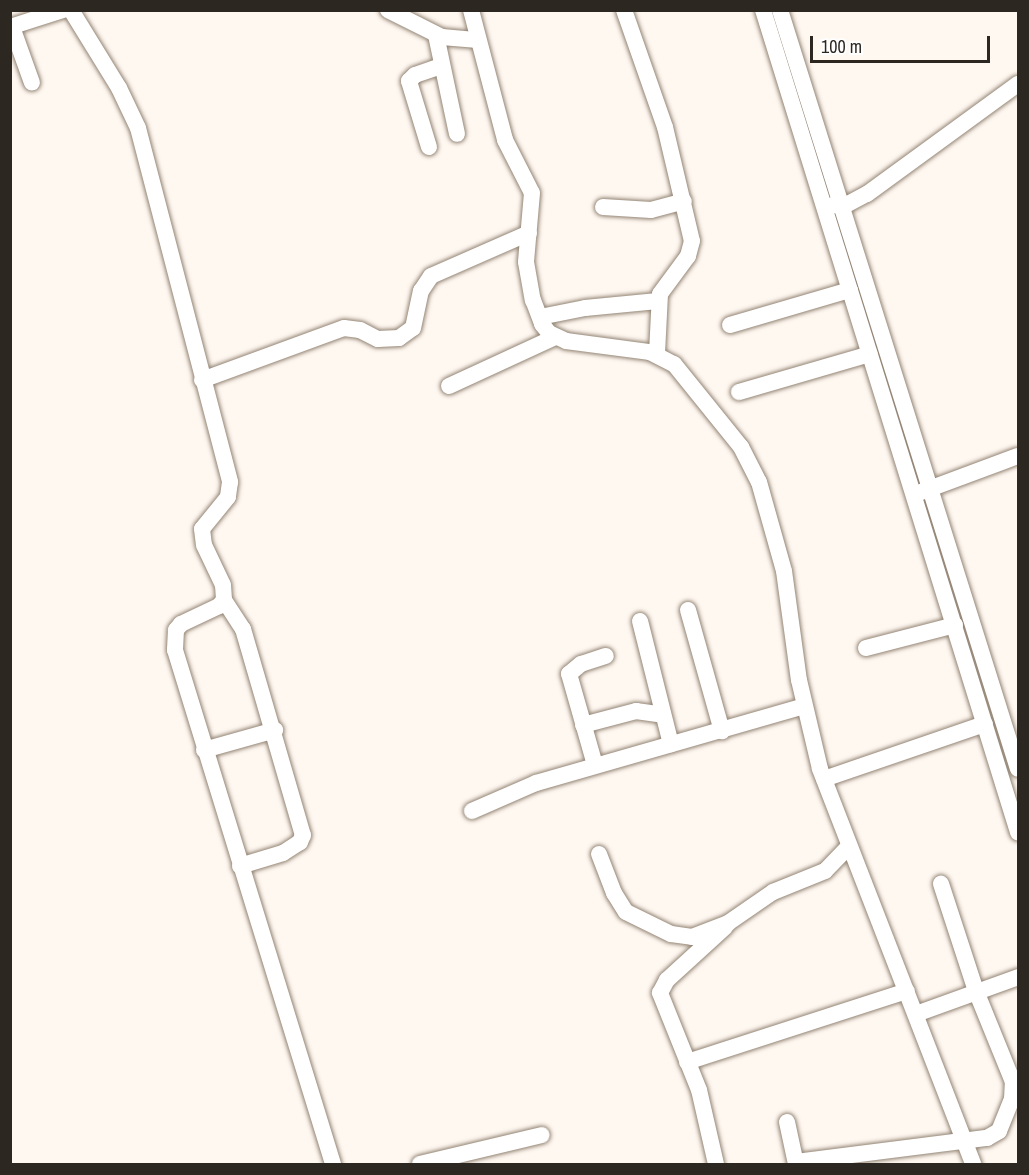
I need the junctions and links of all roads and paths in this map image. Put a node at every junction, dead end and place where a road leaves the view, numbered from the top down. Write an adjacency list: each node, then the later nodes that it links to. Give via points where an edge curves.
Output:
1 (63, 10): 8 (street)
2 (71, 10): 27 (street, via 119,88 138,128)
3 (388, 10): 9 (street)
4 (471, 10): 10 (street)
5 (624, 10): 16 (street, via 665,127)
6 (763, 10): 18 (street)
7 (780, 10): 18 (street)
8 (11, 27): 12 (street)
9 (436, 34): 10 (street, via 455,40); 11 (street)
10 (478, 40): 19 (street, via 505,140 531,194)
11 (441, 66): 14 (street); 15 (street, via 409,81)
12 (32, 83)
13 (1018, 84): 18 (street, via 894,175)
14 (457, 134)
15 (429, 147)
16 (684, 201): 17 (street, via 651,210); 21 (street, via 691,221 691,249)
17 (603, 207)
18 (838, 209): 20 (street); 31 (street)
19 (529, 233): 22 (street, via 527,277); 27 (street, via 431,276 422,291 413,328 399,338 378,339 360,330 344,328)
20 (850, 290): 23 (street); 26 (street)
21 (658, 301): 22 (street); 25 (street)
22 (540, 317): 24 (street)
23 (730, 325)
24 (555, 337): 25 (street); 28 (street)
25 (657, 354): 38 (street, via 683,372 717,422 741,447 759,482 784,571)
26 (870, 354): 29 (street); 31 (street)
27 (202, 380): 32 (street, via 230,482 228,497 202,529 204,545 224,585)
28 (449, 386)
29 (740, 392)
30 (1018, 456): 31 (street)
31 (921, 492): 35 (street); 47 (street)
32 (224, 600): 42 (street, via 243,629); 45 (street, via 181,624 174,639)
33 (688, 610): 43 (street)
34 (640, 621): 39 (street)
35 (955, 625): 36 (street); 40 (street)
36 (866, 648)
37 (606, 656): 41 (street, via 582,664 569,674)
38 (804, 706): 43 (street); 48 (street)
39 (663, 715): 41 (street, via 636,711); 44 (street)
40 (985, 724): 48 (street); 50 (street)
41 (583, 726): 46 (street)
42 (275, 730): 45 (street); 53 (street, via 303,836 283,853)
43 (722, 730): 44 (street)
44 (671, 744): 46 (street)
45 (204, 750): 53 (street)
46 (595, 765): 49 (street, via 536,783)
47 (1018, 766)
48 (824, 779): 51 (street)
49 (472, 811)
50 (1018, 832)
51 (849, 846): 55 (street, via 825,871 773,892); 57 (street)
52 (599, 854): 55 (street, via 619,904 636,919 681,937 692,937)
53 (240, 866): 66 (street)
54 (941, 884): 58 (street)
55 (728, 923): 60 (street, via 662,987 662,1001)
56 (1018, 976): 58 (street)
57 (907, 991): 59 (street); 60 (street)
58 (976, 991): 59 (street); 63 (street, via 1014,1088 999,1131 987,1138)
59 (916, 1014): 63 (street)
60 (687, 1062): 68 (street, via 706,1112)
61 (787, 1122): 65 (street)
62 (542, 1135): 67 (street)
63 (965, 1141): 64 (street); 69 (street)
64 (877, 1159): 65 (street)
65 (796, 1163)
66 (333, 1164)
67 (420, 1164)
68 (716, 1164)
69 (973, 1164)

